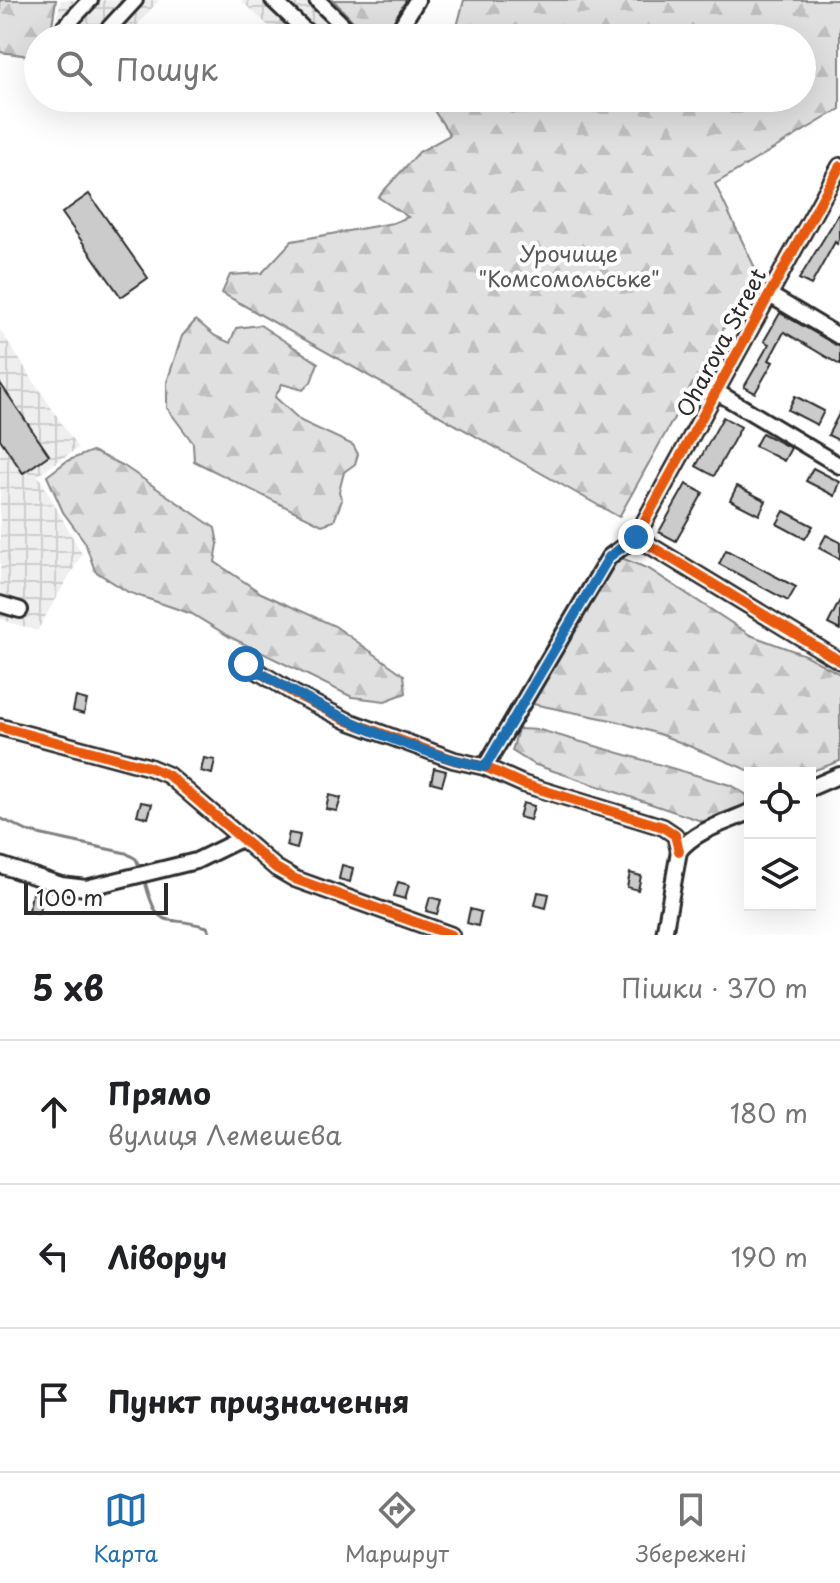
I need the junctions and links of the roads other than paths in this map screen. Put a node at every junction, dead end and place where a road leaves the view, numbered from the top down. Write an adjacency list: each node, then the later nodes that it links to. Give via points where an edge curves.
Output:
1 (90, 0): 6 (street)
2 (135, 0): 7 (street)
3 (273, 0): 8 (street)
4 (317, 0): 9 (street)
5 (417, 0): 10 (street)
6 (67, 24)
7 (113, 24)
8 (298, 24)
9 (342, 24)
10 (402, 24)
11 (838, 176): 12 (street, Oharova Street)
12 (768, 294): 13 (street); 14 (street, Oharova Street)
13 (840, 337)
14 (717, 392): 15 (street); 16 (street, Oharova Street)
15 (840, 466)
16 (636, 537): 19 (street); 22 (street, via 609,557)
17 (0, 604): 18 (street)
18 (20, 610)
19 (840, 661)
20 (246, 664): 22 (street, via 348,721)
21 (0, 727): 26 (street, via 168,775)
22 (485, 767): 27 (street, via 663,827 675,835)
23 (840, 775): 24 (street)
24 (816, 785)
25 (744, 815): 27 (street, via 700,833)
26 (241, 839): 28 (street, via 196,861 86,888); 29 (street, via 295,879)
27 (679, 851): 30 (street)
28 (0, 865)
29 (451, 935)
30 (664, 935)

